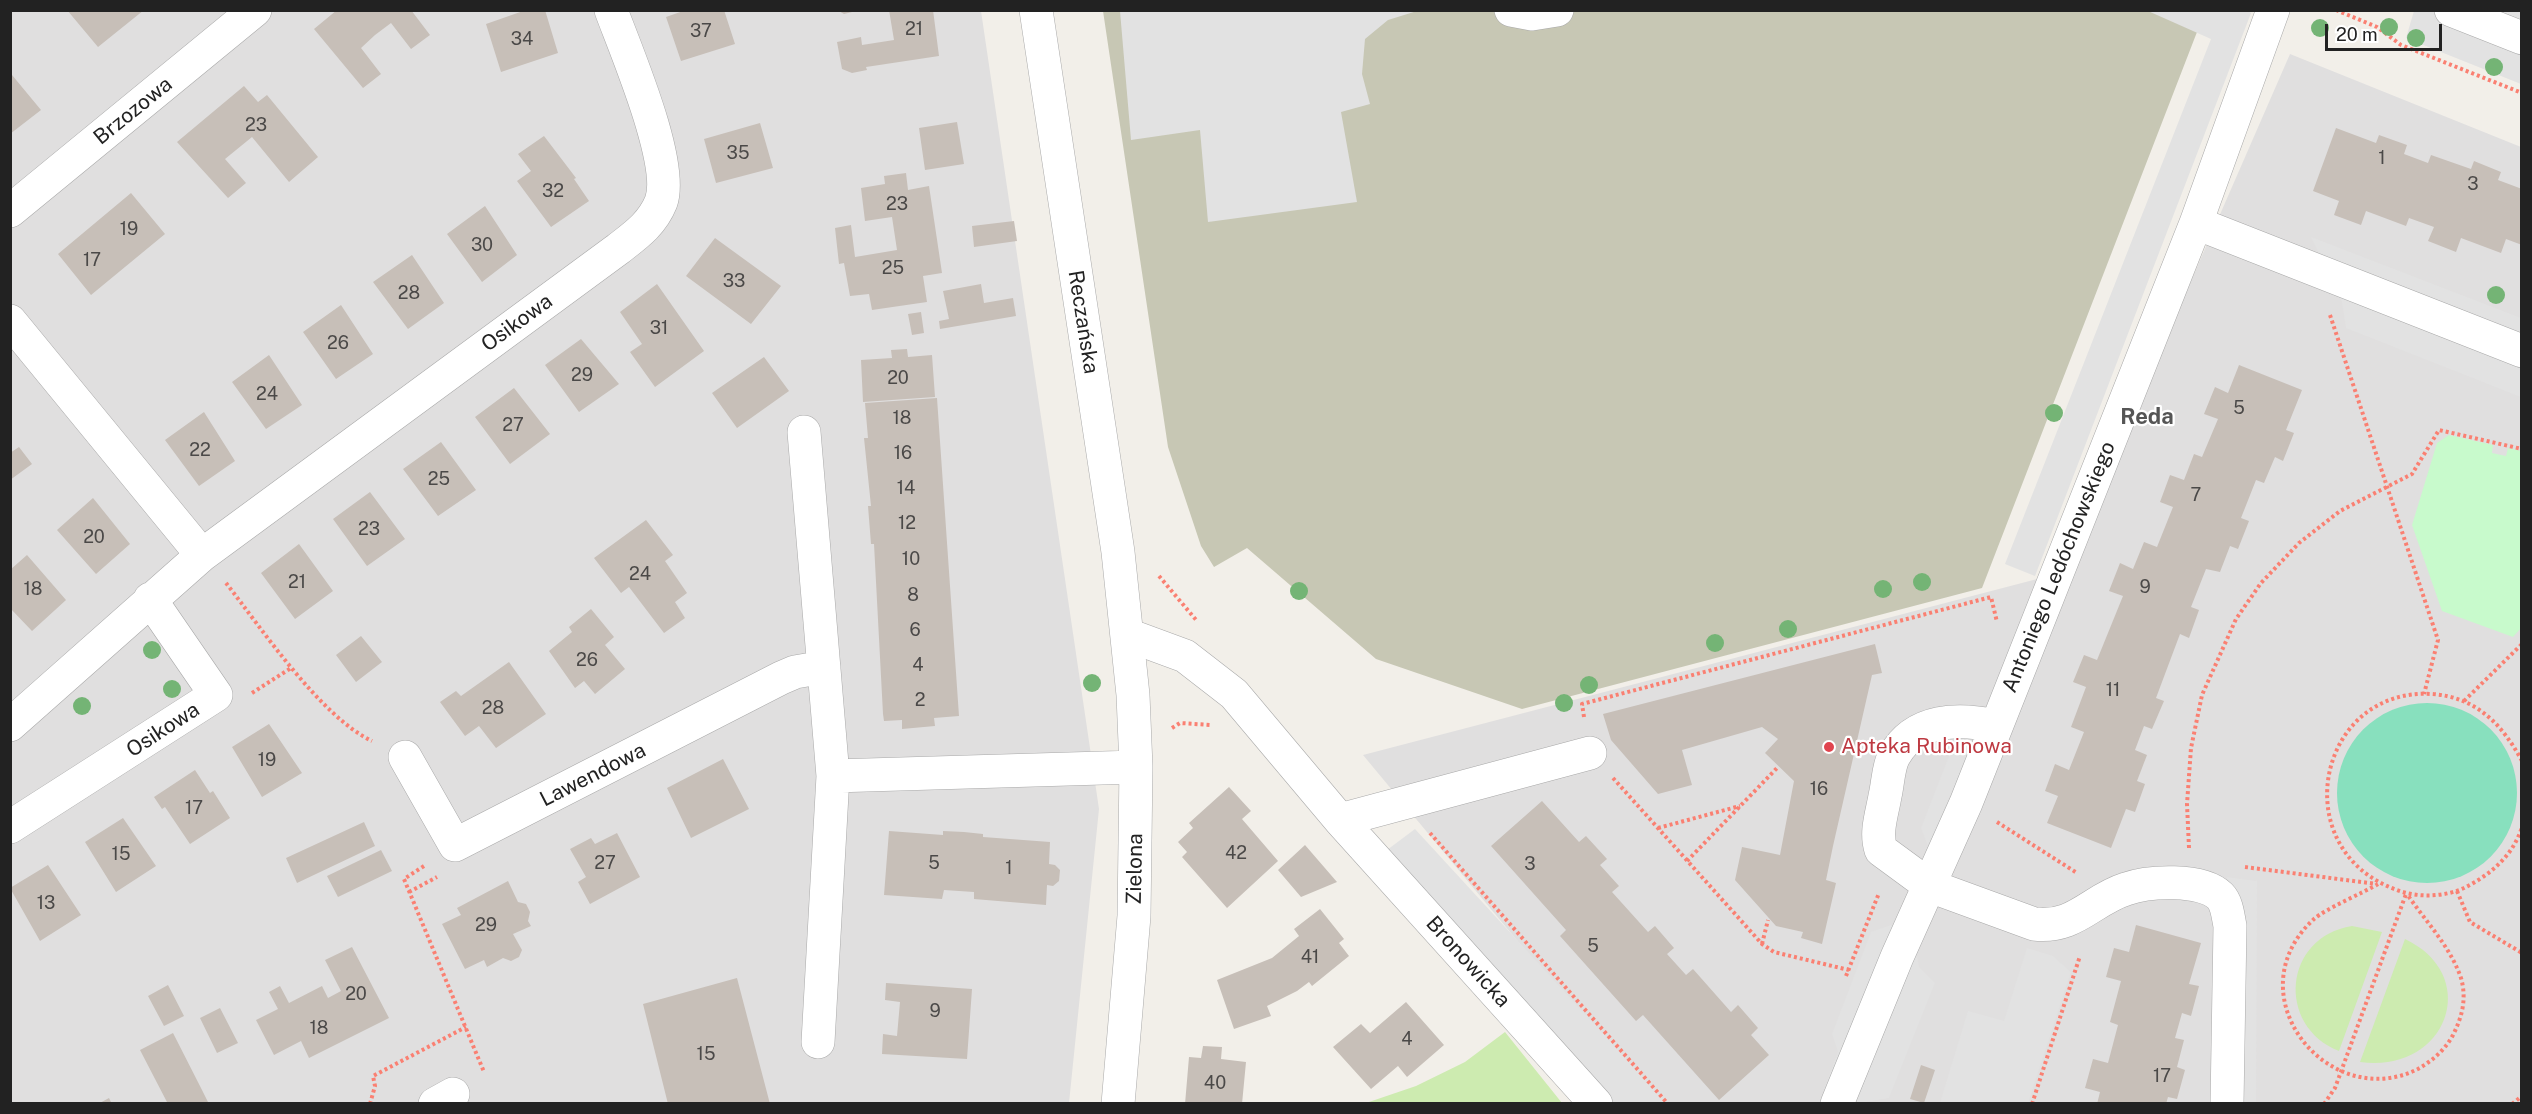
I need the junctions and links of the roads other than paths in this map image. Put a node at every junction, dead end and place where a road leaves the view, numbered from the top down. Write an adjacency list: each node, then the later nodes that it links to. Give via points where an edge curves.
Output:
1 (255, 10): 9 (street, Brzozowa)
2 (612, 10): 14 (street, Osikowa, via 662,157 662,200 651,221)
3 (1036, 10): 16 (street, Reczańska)
4 (1511, 10): 5 (street, via 1532,14)
5 (1557, 10)
6 (2273, 10): 10 (street, Antoniego Ledóchowskiego)
7 (2451, 10): 8 (street)
8 (2522, 38)
9 (10, 211)
10 (2196, 223): 12 (street); 19 (street, Antoniego Ledóchowskiego)
11 (10, 321): 14 (street)
12 (2522, 351)
13 (804, 432): 17 (street)
14 (202, 555): 15 (street, Osikowa)
15 (150, 599): 18 (street, Osikowa); 25 (street, Osikowa, via 216,695)
16 (1128, 635): 22 (street, Zielona); 24 (street, Bronowicka, via 1185,656 1234,694)
17 (824, 667): 21 (street, Lawendowa, via 781,678 455,845); 23 (street)
18 (10, 725)
19 (1996, 726): 26 (street, Antoniego Ledóchowskiego); 26 (street, via 1975,721 1934,724 1918,730 1893,757 1878,831 1881,850)
20 (1590, 753): 24 (street)
21 (405, 757)
22 (1136, 767): 23 (street); 28 (street, Zielona, via 1134,916)
23 (833, 776): 27 (street)
24 (1340, 820): 29 (street, Bronowicka)
25 (10, 827)
26 (1930, 886): 30 (street, Antoniego Ledóchowskiego); 31 (street, via 2034,924 2050,926 2070,921 2126,889 2181,882 2219,894 2230,926)
27 (818, 1042)
28 (1118, 1104)
29 (1596, 1104)
30 (1837, 1104)
31 (2227, 1104)

